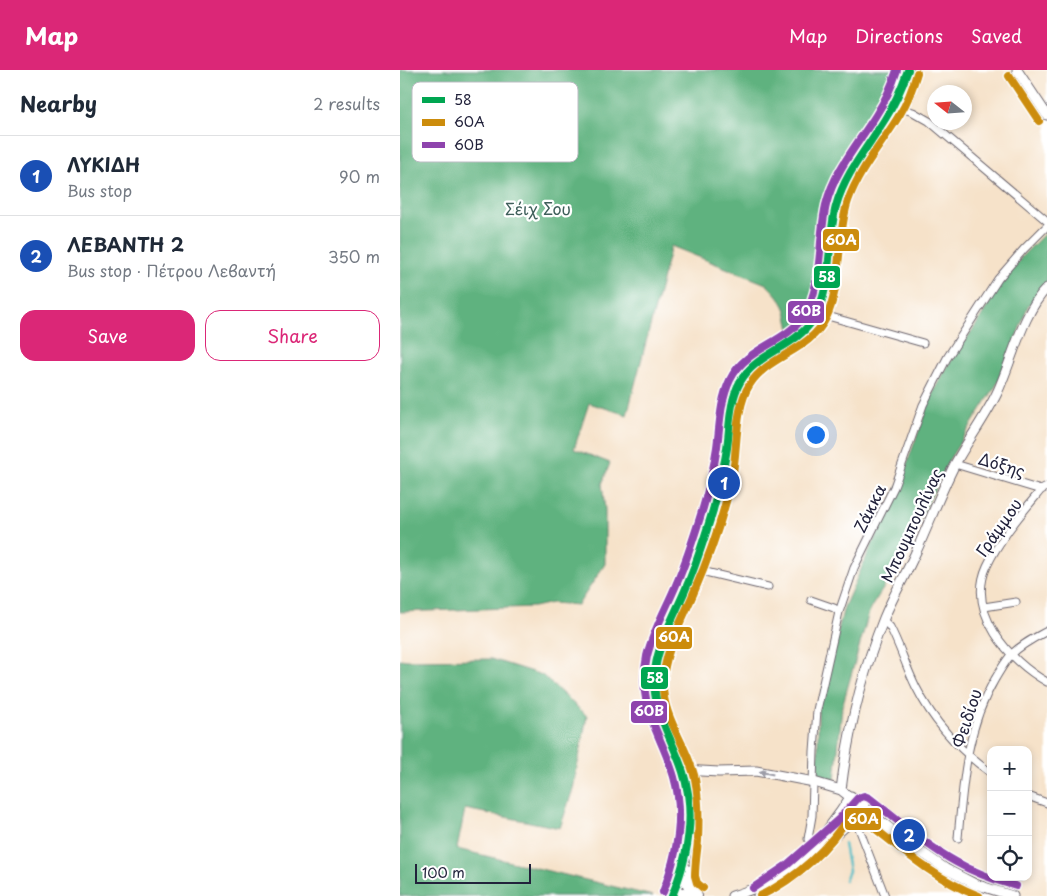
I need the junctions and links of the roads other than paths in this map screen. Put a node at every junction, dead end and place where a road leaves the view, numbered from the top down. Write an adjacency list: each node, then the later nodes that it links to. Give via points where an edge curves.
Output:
1 (908, 70): 3 (main road)
2 (1017, 70): 4 (street)
3 (893, 106): 5 (street, via 930,121); 8 (main road, via 842,188 831,228 823,293)
4 (1047, 114)
5 (1047, 221)
6 (1047, 226): 17 (street, Ζάκκα, via 998,279 934,382 894,487 854,568)
7 (1047, 288): 10 (street, Μπουμπουλίνας, via 1030,312 997,394)
8 (817, 313): 9 (street); 12 (main road, via 804,331 753,366 740,381 733,402 722,474)
9 (923, 343)
10 (955, 464): 11 (street, Δόξης); 18 (street, Μπουμπουλίνας)
11 (1044, 489): 16 (street, Γράμμου, via 986,566 982,585)
12 (693, 569): 13 (street); 23 (main road, via 661,644 654,680 659,719)
13 (768, 587)
14 (811, 600): 17 (street)
15 (1016, 602): 16 (street)
16 (984, 607): 20 (street, Γράμμου, via 987,619)
17 (838, 612): 25 (street, Ζάκκα, via 817,710)
18 (883, 620): 22 (street, via 890,627 925,702 943,728); 26 (street, Μπουμπουλίνας, via 854,718)
19 (1047, 631): 20 (street, Φειδίου)
20 (1011, 655): 21 (street, Γράμμου); 22 (street, Φειδίου, via 984,699)
21 (1047, 682)
22 (968, 754): 24 (street); 32 (street, Φειδίου)
23 (682, 770): 25 (street, one-way to 23, via 756,772); 34 (main road, via 688,806)
24 (987, 770)
25 (814, 782): 26 (street); 33 (street, Ζάκκα)
26 (841, 790): 27 (street)
27 (851, 796): 30 (street); 38 (street, via 828,830 789,868 754,889)
28 (1032, 797): 29 (street)
29 (1047, 803)
30 (864, 806): 31 (street); 41 (street, via 946,869 975,884)
31 (855, 818): 39 (street, via 793,873); 40 (street)
32 (958, 838)
33 (808, 839)
34 (687, 847): 35 (main road); 37 (main road, via 685,878 689,889)
35 (674, 893): 36 (street)
36 (690, 896)
37 (697, 896)
38 (732, 896)
39 (758, 896)
40 (884, 896)
41 (1013, 896)

